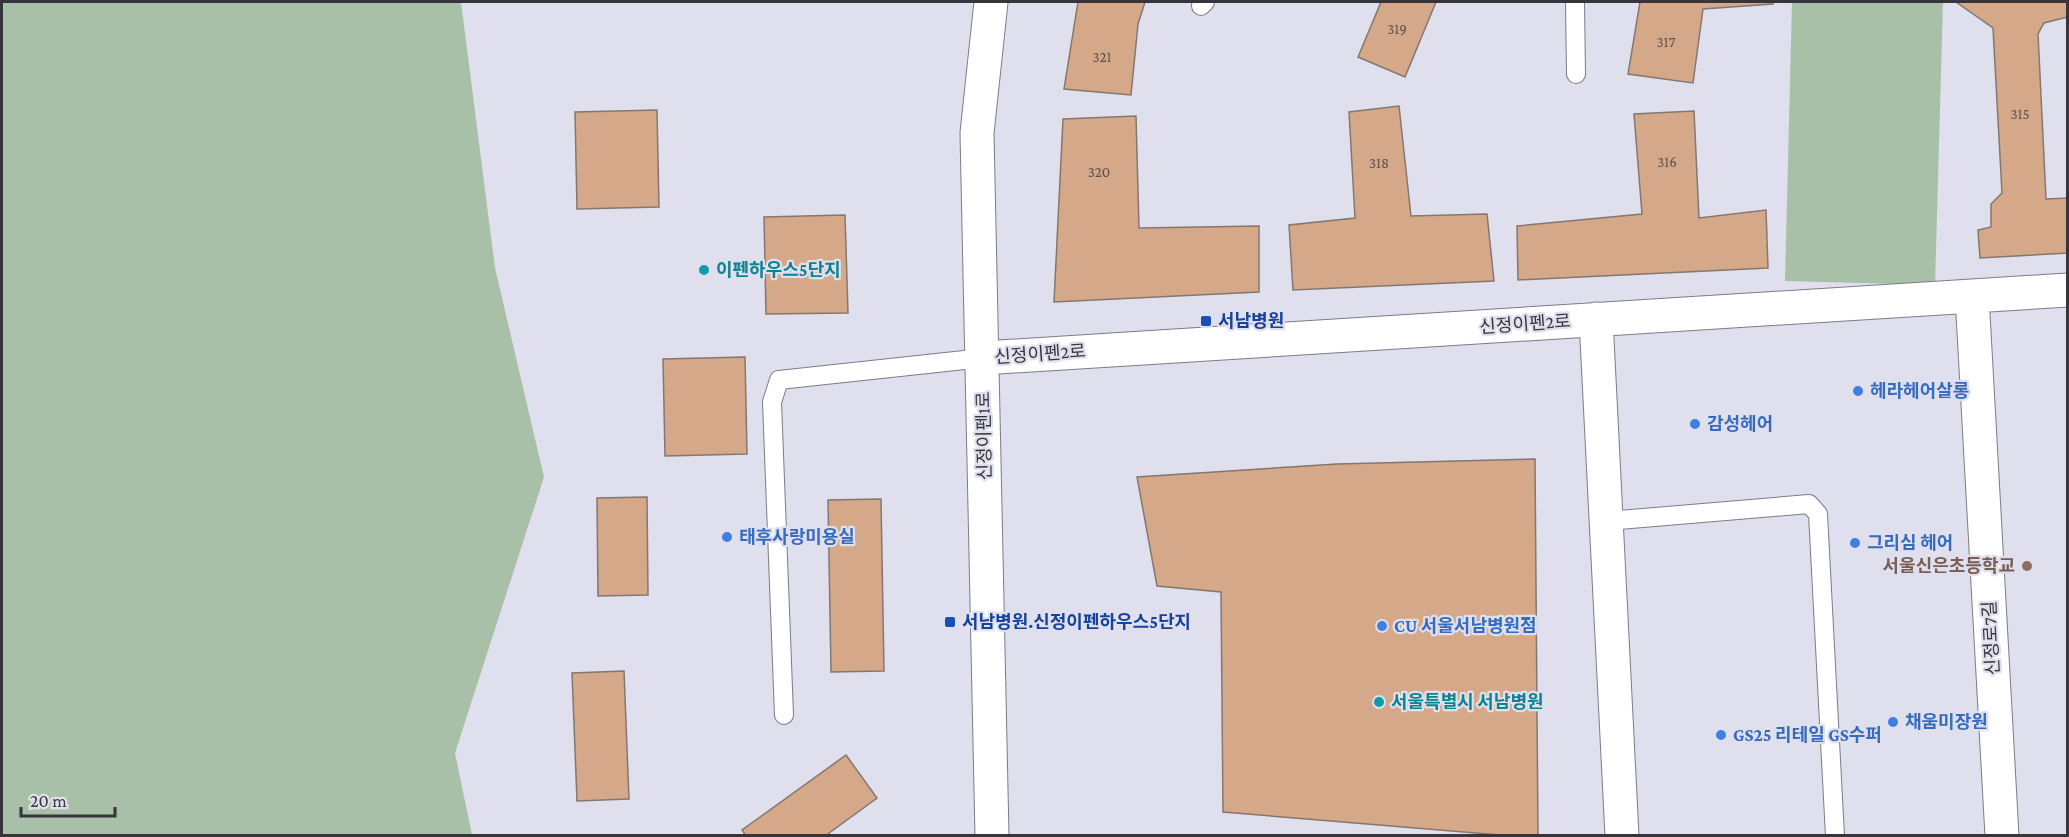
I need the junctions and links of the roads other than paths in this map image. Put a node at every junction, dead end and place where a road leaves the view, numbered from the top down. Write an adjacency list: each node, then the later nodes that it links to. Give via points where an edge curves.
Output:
1 (991, 2): 7 (street, 신정이펜1로, via 977,133)
2 (1575, 2): 3 (lane)
3 (1576, 74)
4 (2067, 290): 5 (street, 신정이펜2로)
5 (1972, 296): 6 (street, 신정이펜2로); 13 (street, 신정로7길)
6 (1596, 319): 7 (street, 신정이펜2로); 8 (street)
7 (983, 358): 9 (lane, via 779,380 772,402); 10 (street, 신정이펜1로)
8 (1606, 521): 11 (street); 12 (lane, via 1809,504 1818,514)
9 (784, 715)
10 (992, 836)
11 (1622, 836)
12 (1835, 836)
13 (2002, 836)

